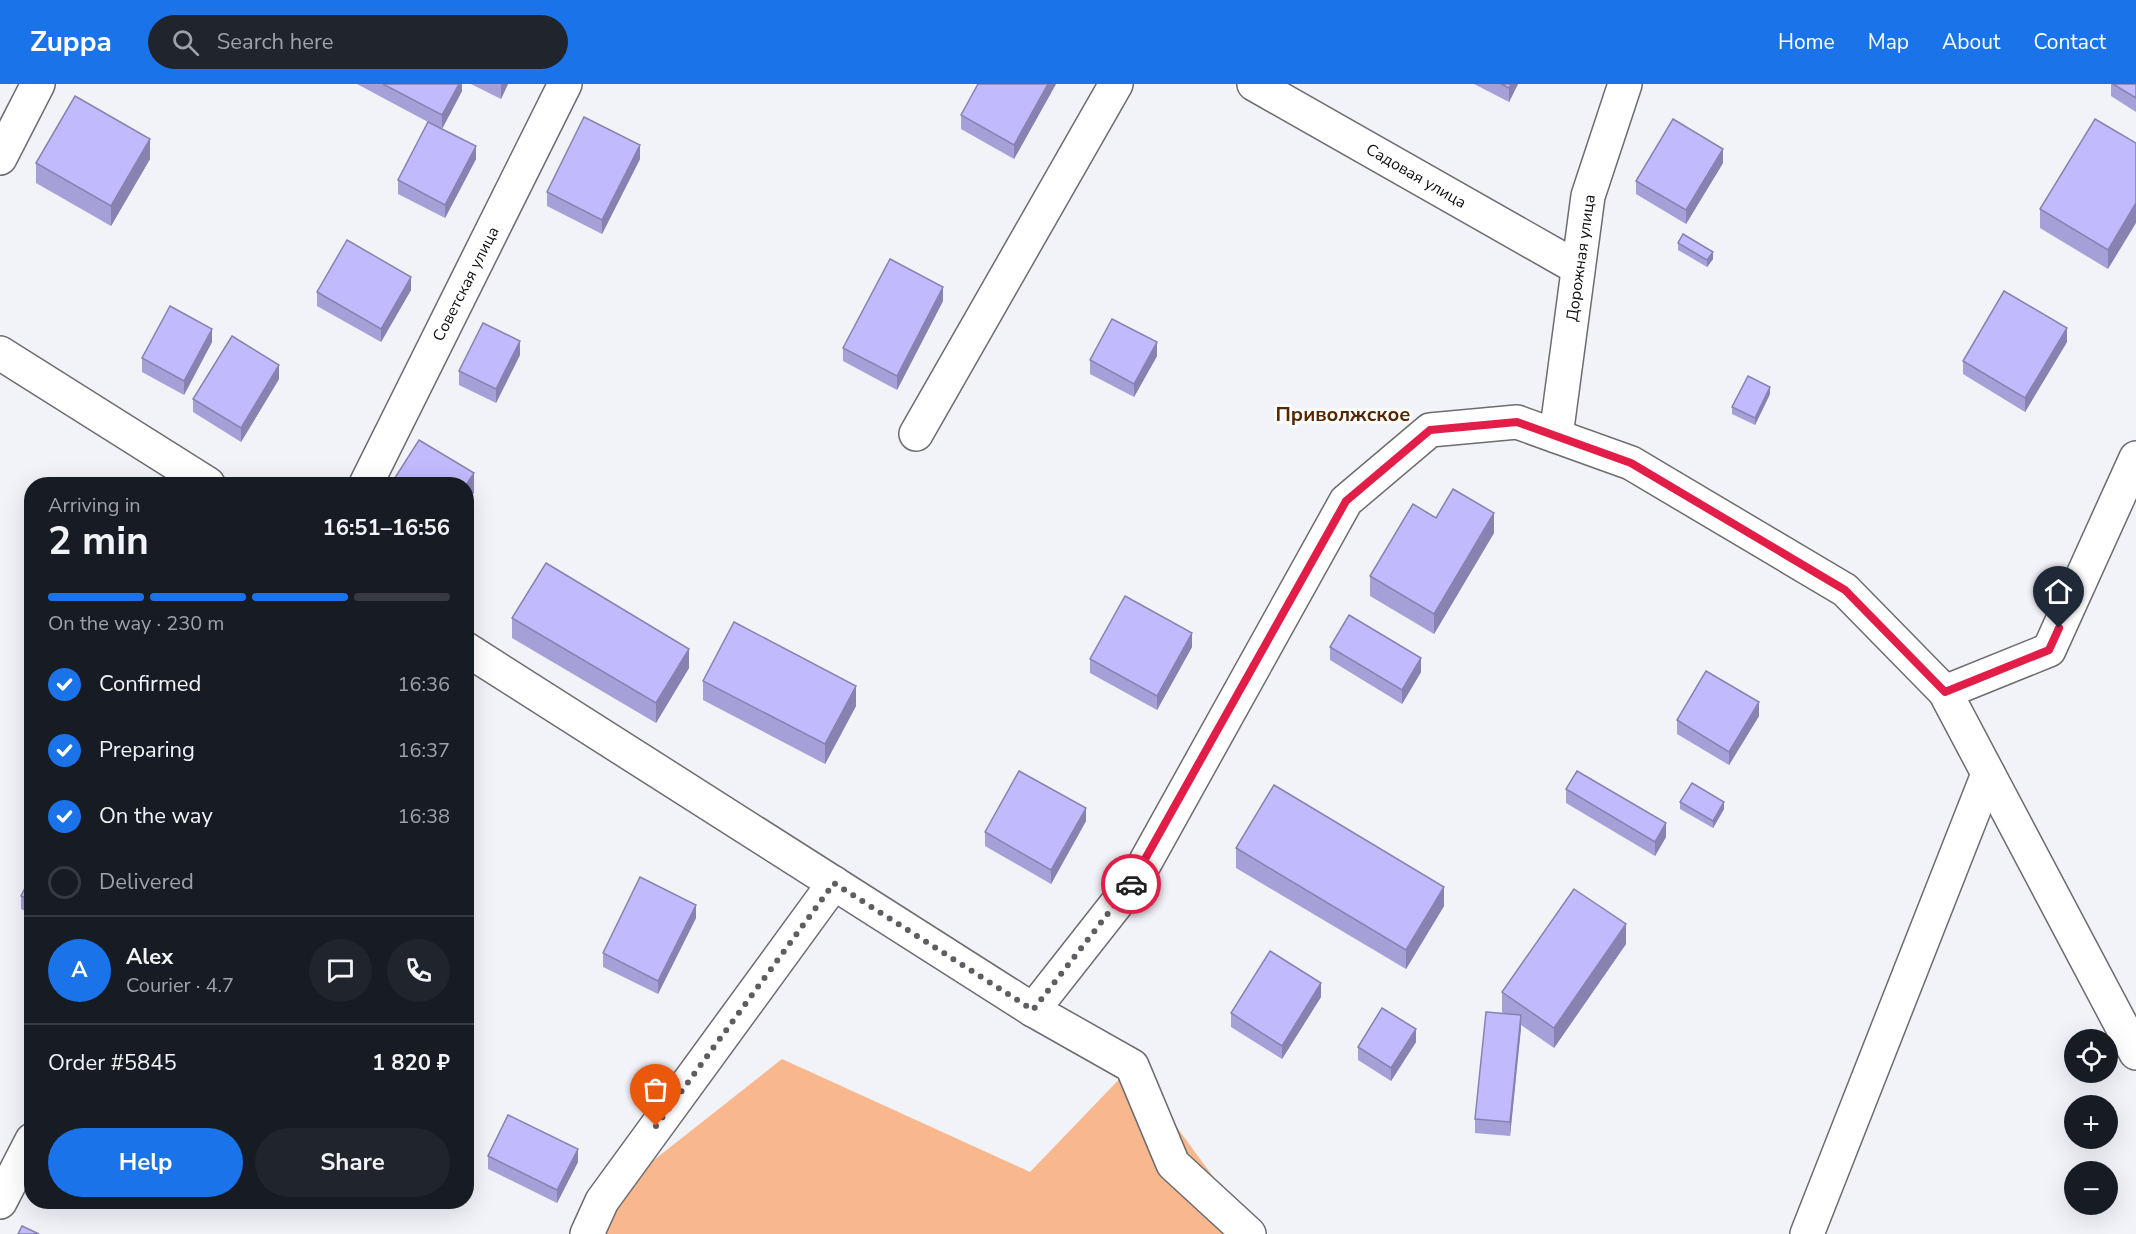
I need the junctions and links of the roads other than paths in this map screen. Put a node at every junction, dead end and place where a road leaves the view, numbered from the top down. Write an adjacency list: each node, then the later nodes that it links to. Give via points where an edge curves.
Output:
1 (38, 84): 6 (street)
2 (566, 84): 13 (street, Советская улица)
3 (1116, 84): 9 (street)
4 (1254, 84): 7 (street, Садовая улица)
5 (1625, 84): 7 (street, Дорожная улица, via 1588,196)
6 (0, 158)
7 (1578, 268): 10 (street, Дорожная улица)
8 (0, 352): 12 (street)
9 (916, 434)
10 (1556, 436): 15 (street, via 1631,463 1845,590); 18 (street, via 1517,422 1430,430 1346,501 1136,879)
11 (2136, 458): 15 (street, via 2049,650)
12 (196, 477)
13 (370, 477)
14 (474, 654): 17 (street)
15 (1945, 692): 16 (street)
16 (1988, 774): 19 (street); 24 (street)
17 (834, 883): 18 (street); 22 (street, via 602,1201)
18 (1033, 1010): 23 (street, via 1132,1065 1173,1164)
19 (2136, 1053)
20 (24, 1156): 21 (street)
21 (0, 1202)
22 (587, 1234)
23 (1249, 1234)
24 (1807, 1234)

